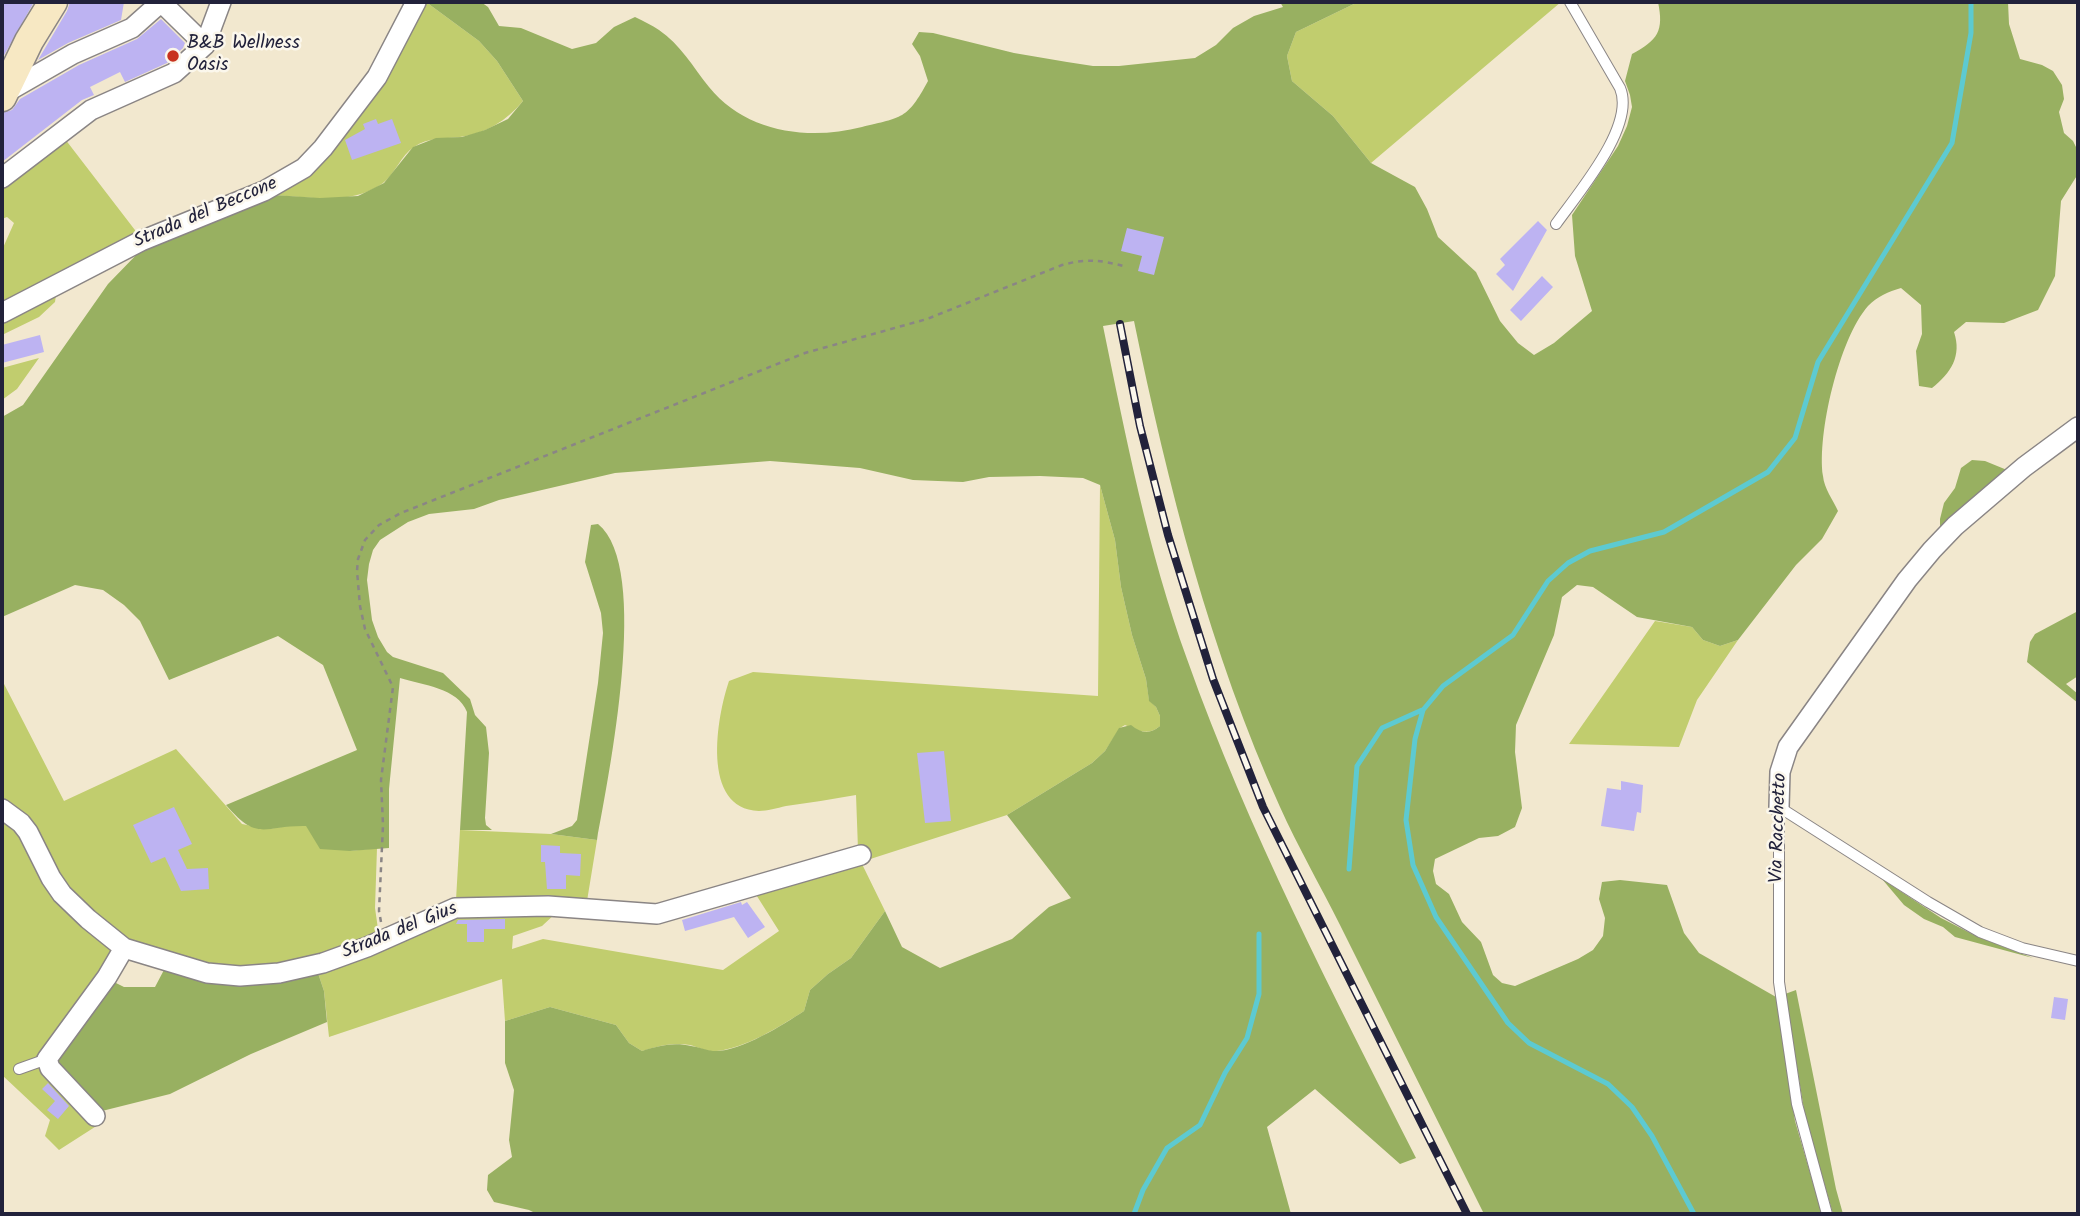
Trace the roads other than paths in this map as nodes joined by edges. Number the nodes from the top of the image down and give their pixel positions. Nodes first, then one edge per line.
1 (53, 2) edge
2 (221, 2) edge
3 (416, 2) edge
4 (1570, 2) edge
5 (163, 3) edge
6 (125, 18) dead end
7 (205, 45) junction
8 (77, 52) junction
9 (3, 95) edge
10 (2, 177) edge
11 (1556, 224) dead end
12 (2, 313) edge
13 (2078, 427) edge
14 (1779, 807) junction
15 (2, 809) edge
16 (861, 855) dead end
17 (124, 948) junction
18 (2078, 961) edge
19 (47, 1059) junction
20 (19, 1069) dead end
21 (95, 1116) dead end
22 (1826, 1214) edge

1 - 9 street
2 - 7 street
3 - 12 street, Strada del Beccone
4 - 11 lane
5 - 7 street
5 - 8 street
6 - 8 street
7 - 10 street
8 - 9 street
13 - 14 street, Via Racchetto
14 - 18 lane
14 - 22 lane, Via Racchetto
15 - 17 street, Strada del Gius
16 - 17 street, Strada del Gius
17 - 19 street
19 - 20 lane
19 - 21 street

